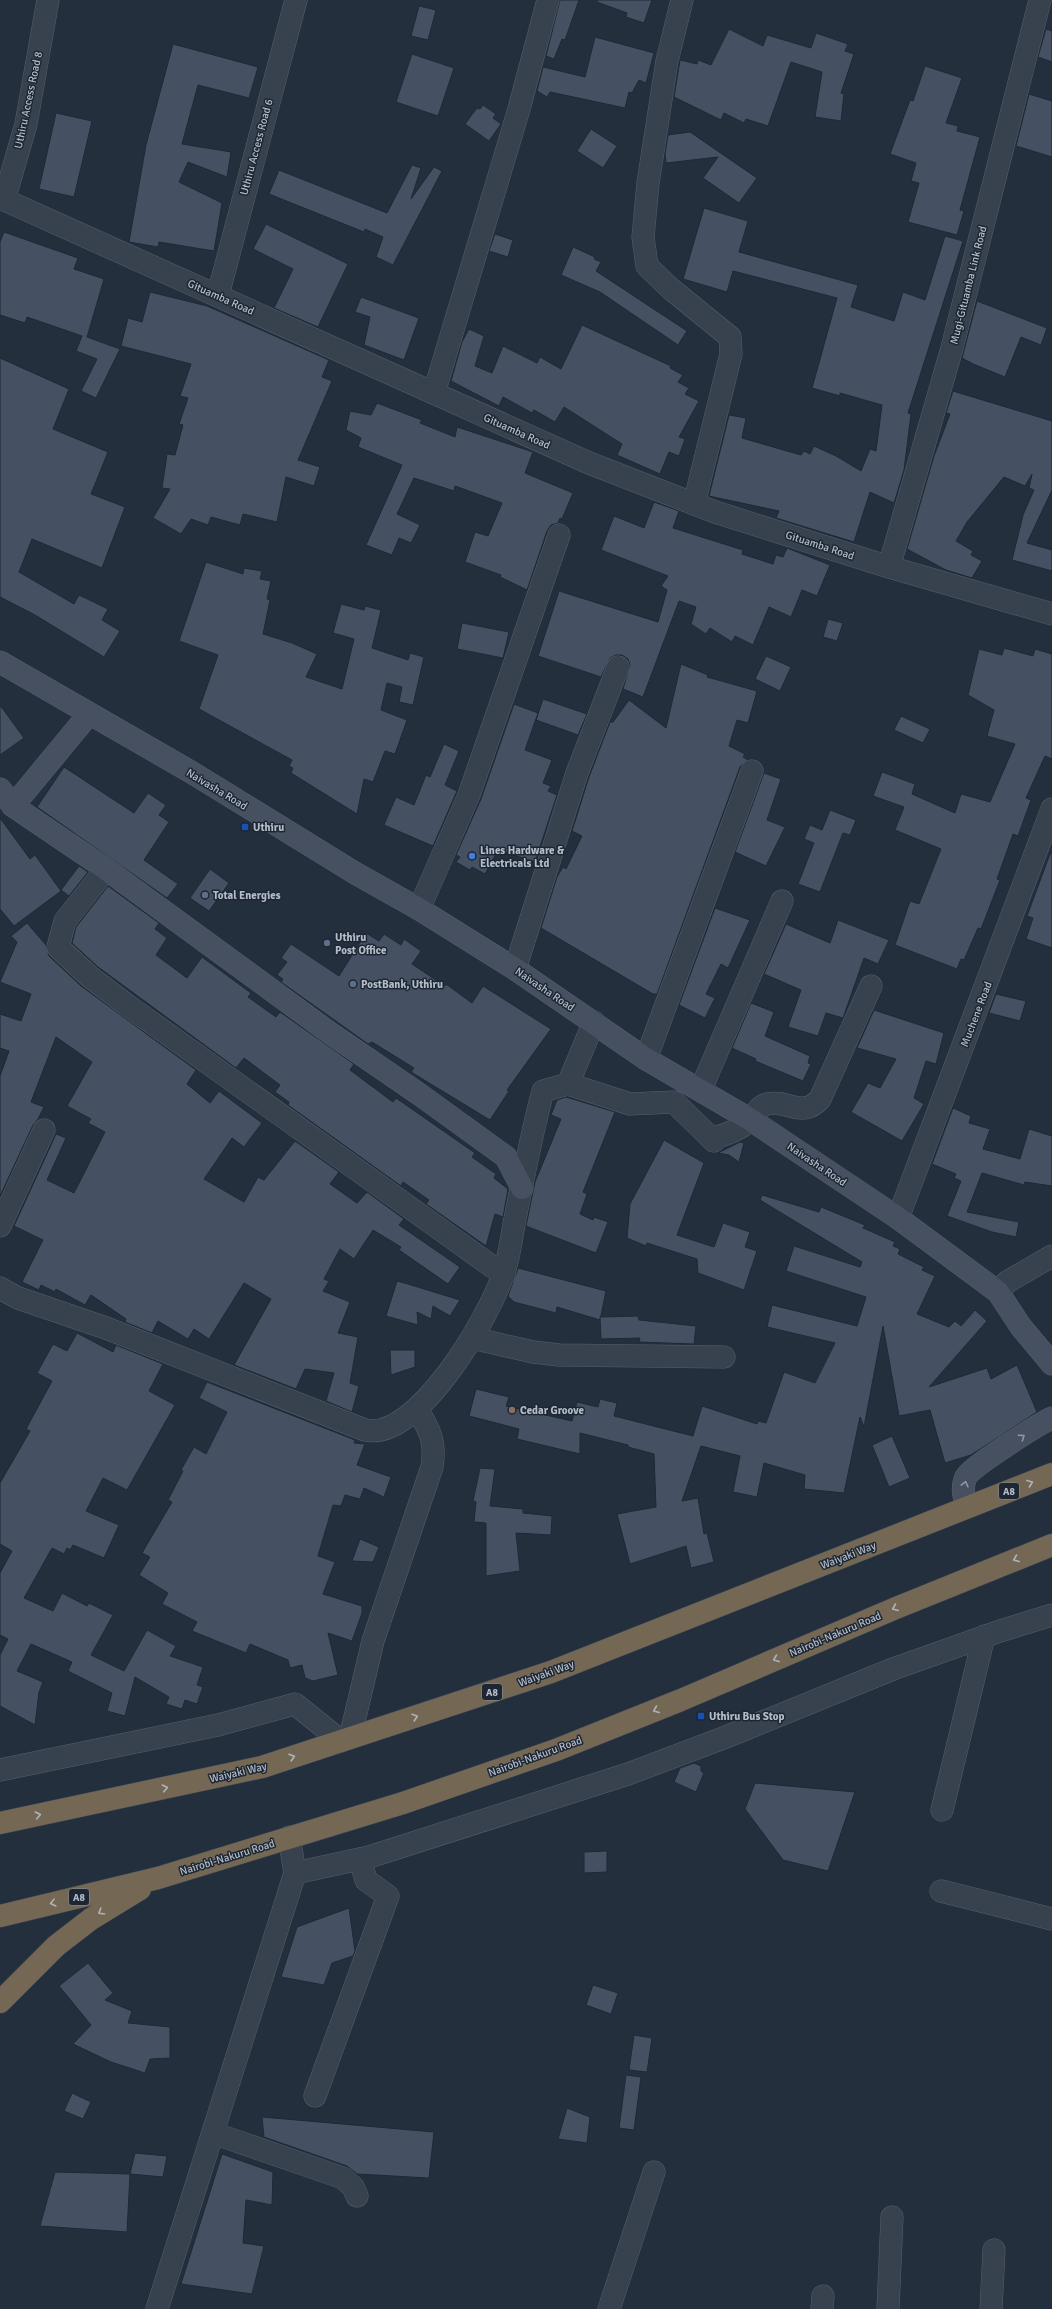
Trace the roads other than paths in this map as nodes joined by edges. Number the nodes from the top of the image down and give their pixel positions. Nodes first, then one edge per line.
1 (48, 0) edge
2 (296, 0) edge
3 (548, 0) edge
4 (682, 0) edge
5 (1040, 0) edge
6 (2, 199) edge
7 (218, 295) junction
8 (434, 393) junction
9 (694, 504) junction
10 (559, 535) dead end
11 (889, 567) junction
12 (1052, 614) edge
13 (0, 662) edge
14 (618, 667) dead end
15 (89, 714) junction
16 (752, 771) dead end
17 (6, 798) edge
18 (1052, 810) edge
19 (106, 869) junction
20 (782, 901) dead end
21 (419, 909) junction
22 (515, 969) junction
23 (872, 986) dead end
24 (594, 1022) junction
25 (646, 1059) junction
26 (568, 1084) junction
27 (701, 1090) junction
28 (751, 1120) junction
29 (44, 1130) dead end
30 (522, 1188) junction
31 (898, 1218) junction
32 (0, 1226) edge
33 (1052, 1256) edge
34 (504, 1275) junction
35 (0, 1288) edge
36 (998, 1292) junction
37 (472, 1338) junction
38 (724, 1357) dead end
39 (1052, 1364) edge
40 (417, 1409) junction
41 (1052, 1418) edge
42 (1052, 1474) edge
43 (967, 1507) junction
44 (1052, 1545) edge
45 (1052, 1615) edge
46 (984, 1636) junction
47 (346, 1740) junction
48 (0, 1770) edge
49 (942, 1810) dead end
50 (0, 1823) edge
51 (289, 1837) junction
52 (360, 1859) junction
53 (295, 1873) junction
54 (158, 1878) junction
55 (941, 1891) dead end
56 (0, 1916) edge
57 (1052, 1919) edge
58 (0, 2002) edge
59 (315, 2096) dead end
60 (213, 2134) junction
61 (654, 2172) dead end
62 (357, 2196) dead end
63 (892, 2217) dead end
64 (994, 2250) dead end
65 (157, 2309) edge
66 (609, 2309) edge
67 (888, 2309) edge
68 (991, 2309) edge

1 - 6 street, Uthiru Access Road 8
2 - 7 street, Uthiru Access Road 6
3 - 8 street
4 - 9 street
5 - 11 street, Mugi-Gituamba Link Road
6 - 7 street, Gituamba Road
7 - 8 street, Gituamba Road
8 - 9 street, Gituamba Road
9 - 11 street, Gituamba Road
10 - 21 street
11 - 12 street, Gituamba Road
13 - 15 main road, Naivasha Road
14 - 22 street
15 - 17 main road
15 - 21 main road, Naivasha Road
16 - 25 street
17 - 19 main road
18 - 31 street, Muchene Road
19 - 30 main road
19 - 34 street
20 - 27 street
21 - 22 main road, Naivasha Road
22 - 24 main road, Naivasha Road
23 - 28 street
24 - 25 main road, Naivasha Road
24 - 26 street
25 - 27 main road, Naivasha Road
26 - 28 street
26 - 30 street
27 - 28 main road, Naivasha Road
28 - 31 main road, Naivasha Road
29 - 32 street
30 - 34 street
31 - 36 main road, Naivasha Road
33 - 36 street
34 - 37 street
35 - 40 street
36 - 39 main road, Naivasha Road
37 - 38 street
37 - 40 street
40 - 47 street
43 -> 41 main road
43 -> 42 highway, Waiyaki Way / A8
47 -> 43 highway, Waiyaki Way / A8
44 -> 51 highway, Nairobi-Nakuru Road / A8
45 - 46 street
46 - 49 street
46 - 52 street
47 - 48 street
50 -> 47 highway, Waiyaki Way / A8
51 - 53 street
51 - 54 highway, Nairobi-Nakuru Road / A8
52 - 53 street
52 - 59 street
53 - 60 street
54 -> 56 highway, Nairobi-Nakuru Road / A8
54 -> 58 highway
55 - 57 street
60 - 62 street
60 - 65 street
61 - 66 street
63 - 67 street
64 - 68 street

